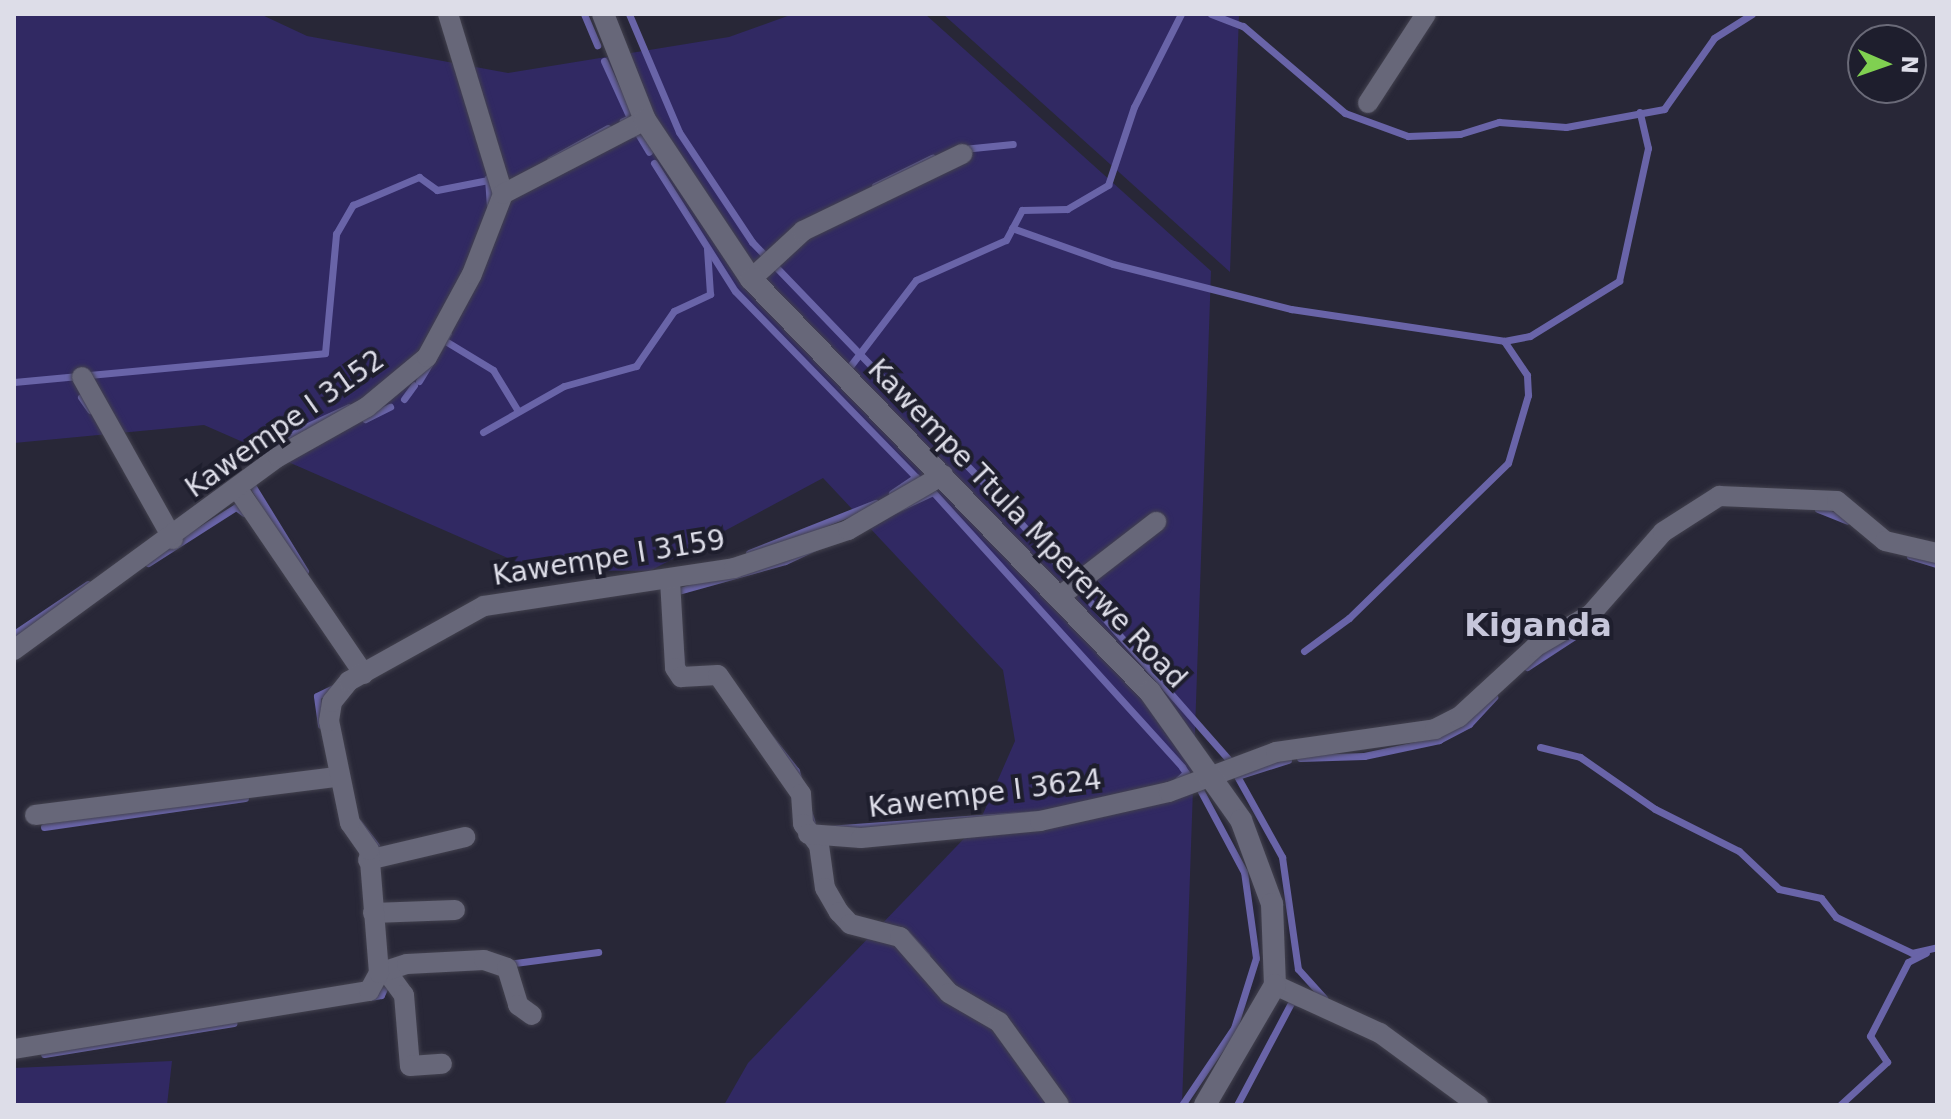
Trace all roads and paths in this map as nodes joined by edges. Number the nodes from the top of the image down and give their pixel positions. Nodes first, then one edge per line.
1 (448, 14) edge
2 (603, 14) edge
3 (1426, 14) edge
4 (1368, 103) dead end
5 (645, 120) junction
6 (962, 154) dead end
7 (503, 194) junction
8 (751, 279) junction
9 (82, 377) dead end
10 (943, 475) junction
11 (237, 488) junction
12 (1156, 522) dead end
13 (173, 539) junction
14 (1937, 553) edge
15 (670, 580) junction
16 (1059, 597) junction
17 (14, 650) edge
18 (364, 674) junction
19 (1211, 772) junction
20 (337, 777) junction
21 (35, 815) dead end
22 (808, 834) junction
23 (465, 837) dead end
24 (368, 860) junction
25 (455, 910) dead end
26 (373, 913) junction
27 (383, 973) junction
28 (1275, 985) junction
29 (532, 1015) dead end
30 (14, 1049) edge
31 (442, 1064) dead end
32 (1059, 1105) edge
33 (1205, 1105) edge
34 (1478, 1105) edge

1 - 7 street
2 - 5 street, Kawempe Ttula Mpererwe Road
3 - 4 street
5 - 7 street
5 - 8 street, Kawempe Ttula Mpererwe Road
6 - 8 street
7 - 11 street, Kawempe I 3152
8 - 10 street, Kawempe Ttula Mpererwe Road
9 - 13 street
10 - 15 street, Kawempe I 3159
10 - 16 street, Kawempe Ttula Mpererwe Road
11 - 13 street, Kawempe I 3152
11 - 18 street
12 - 16 street
13 - 17 street, Kawempe I 3152
14 - 19 street, Kawempe I 3624
15 - 18 street, Kawempe I 3159
15 - 22 street
16 - 19 street, Kawempe Ttula Mpererwe Road
18 - 20 street, Kawempe I 3159
19 - 22 street, Kawempe I 3624
19 - 28 street, Kawempe Ttula Mpererwe Road
20 - 21 street
20 - 24 street, Kawempe I 3159
22 - 32 street
23 - 24 street
24 - 26 street, Kawempe I 3159
25 - 26 street
26 - 27 street, Kawempe I 3159
27 - 29 street
27 - 30 street
27 - 31 street
28 - 33 street
28 - 34 street

